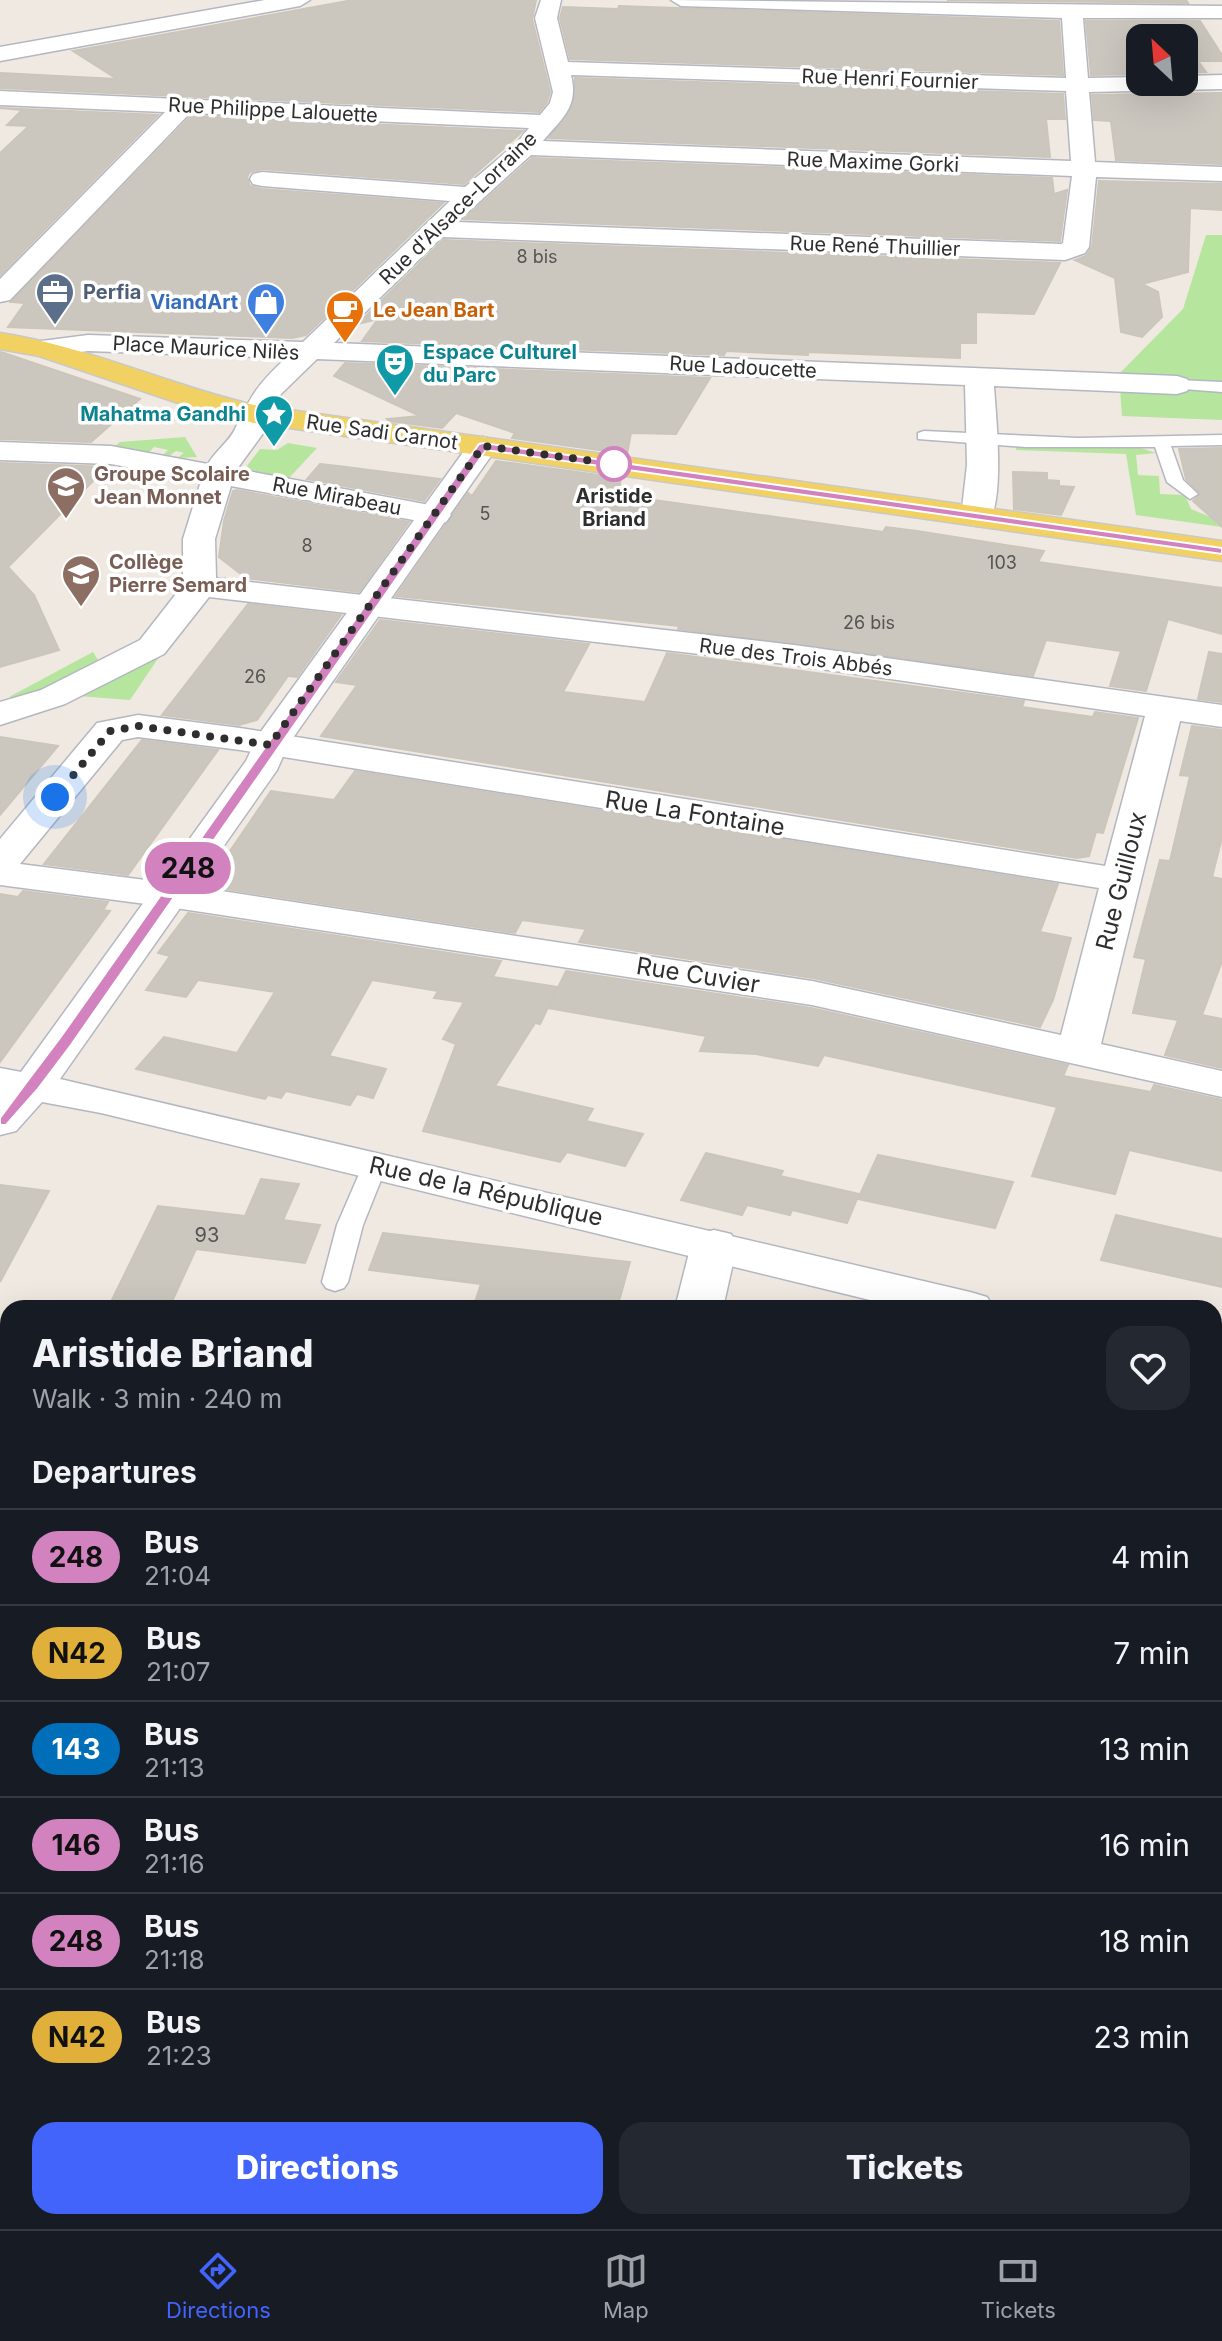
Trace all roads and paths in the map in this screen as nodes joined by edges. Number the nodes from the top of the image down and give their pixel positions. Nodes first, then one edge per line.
1 (300, 0) edge
2 (551, 0) edge
3 (681, 0) edge
4 (1072, 12) junction
5 (1222, 12) edge
6 (0, 54) edge
7 (559, 68) junction
8 (1222, 82) edge
9 (1076, 85) junction
10 (0, 98) edge
11 (184, 106) junction
12 (545, 122) junction
13 (525, 148) junction
14 (1081, 169) junction
15 (1222, 174) edge
16 (262, 179) dead end
17 (471, 195) junction
18 (437, 229) junction
19 (0, 294) edge
20 (0, 341) edge
21 (44, 348) junction
22 (309, 351) junction
23 (979, 378) junction
24 (1177, 385) joint
25 (1222, 387) edge
26 (254, 414) junction
27 (924, 436) dead end
28 (1222, 440) edge
29 (983, 441) junction
30 (1161, 441) junction
31 (483, 446) junction
32 (0, 451) edge
33 (219, 474) junction
34 (1190, 494) dead end
35 (435, 515) junction
36 (977, 517) junction
37 (1222, 551) edge
38 (195, 594) junction
39 (368, 607) junction
40 (1165, 708) junction
41 (0, 714) edge
42 (1222, 716) edge
43 (270, 745) junction
44 (0, 863) edge
45 (0, 873) edge
46 (1121, 880) junction
47 (169, 895) junction
48 (1077, 1054) junction
49 (16, 1084) edge
50 (1222, 1084) edge
51 (0, 1121) edge
52 (375, 1165) junction
53 (714, 1245) junction
54 (335, 1282) dead end
55 (701, 1300) edge
56 (937, 1300) edge

1 - 6 street
2 - 7 street, Rue d'Alsace-Lorraine
3 - 4 street
4 - 5 street
4 - 9 street, Rue René Thuillier
7 - 9 street, Rue Henri Fournier
7 - 12 street, Rue d'Alsace-Lorraine
8 - 9 street, Rue Henri Fournier
9 - 14 street, Rue René Thuillier
10 - 11 street, Rue Philippe Lalouette
11 - 12 street, Rue Philippe Lalouette
11 - 19 street
12 - 13 street, Rue d'Alsace-Lorraine
13 - 14 street, Rue Maxime Gorki
13 - 17 street, Rue d'Alsace-Lorraine
14 - 15 street, Rue Maxime Gorki
14 - 18 street, Rue René Thuillier
16 - 17 street
17 - 18 street, Rue d'Alsace-Lorraine
18 - 22 street, Rue d'Alsace-Lorraine
20 - 21 main road
21 - 22 street, Place Maurice Nilès
21 - 26 main road, Place Maurice Nilès
22 - 23 street, Rue Ladoucette
22 - 26 street, Place Maurice Nilès
23 - 24 street, Rue Ladoucette
23 - 29 street
24 - 25 lane
26 - 31 main road, Rue Sadi Carnot
26 - 33 street
27 - 29 lane
28 - 30 lane
29 - 30 lane
29 - 36 street
30 - 34 lane
31 - 35 street
31 - 36 main road, Rue Sadi Carnot
32 - 33 street, Rue Mirabeau
33 - 35 street, Rue Mirabeau
33 - 38 street
35 - 39 street
36 - 37 main road, Rue Sadi Carnot
38 - 39 street, Rue des Trois Abbés
38 - 41 street
39 - 40 street, Rue des Trois Abbés
39 - 43 street
40 - 42 street, Rue des Trois Abbés
40 - 46 street, Rue Guilloux
43 - 44 street, Rue La Fontaine
43 - 46 street, Rue La Fontaine
43 - 47 street
45 - 47 street, Rue Cuvier
46 - 48 street, Rue Guilloux
47 - 48 street, Rue Cuvier
47 - 49 street
48 - 50 street, Rue Cuvier
49 - 51 street
49 - 52 street, Rue de la République
52 - 53 street, Rue de la République
52 - 54 lane
53 - 55 street
53 - 56 street, Rue de la République

